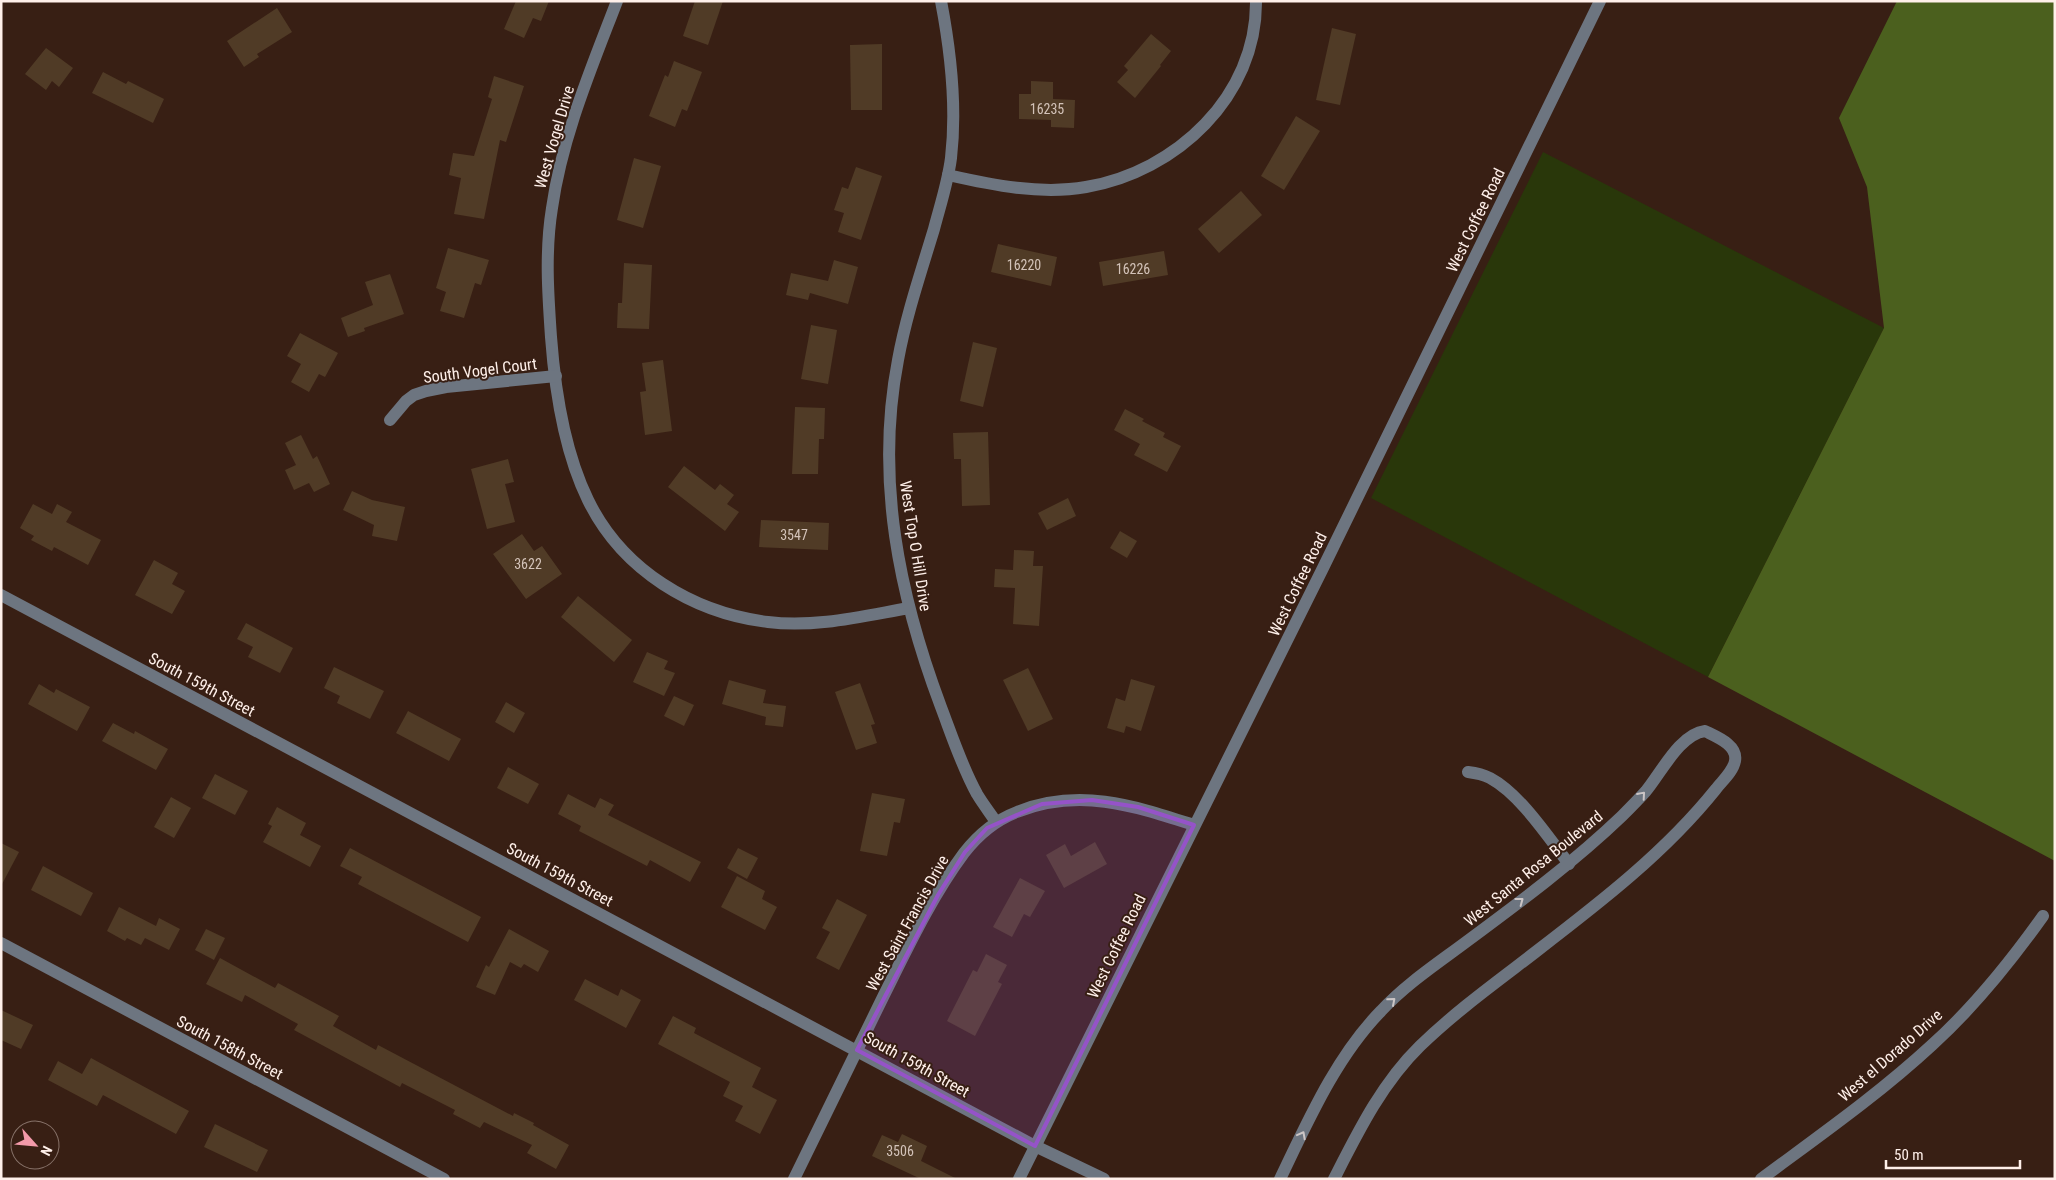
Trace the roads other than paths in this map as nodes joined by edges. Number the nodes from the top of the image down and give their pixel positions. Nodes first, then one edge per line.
1 (617, 1) edge
2 (941, 1) edge
3 (1256, 1) edge
4 (1600, 1) edge
5 (948, 175) junction
6 (556, 376) junction
7 (390, 420) dead end
8 (1, 595) edge
9 (909, 608) junction
10 (1468, 772) dead end
11 (996, 822) junction
12 (1194, 825) junction
13 (1569, 864) junction
14 (2043, 916) dead end
15 (1, 943) edge
16 (857, 1050) junction
17 (1036, 1146) junction
18 (444, 1179) edge
19 (794, 1179) edge
20 (1020, 1179) edge
21 (1104, 1179) edge
22 (1280, 1179) edge
23 (1334, 1179) edge
24 (1761, 1179) edge

1 - 6 street, West Vogel Drive
2 - 5 street, West Top O Hill Drive
3 - 5 street
4 - 12 street, West Coffee Road
5 - 9 street, West Top O Hill Drive
6 - 7 street, South Vogel Court
6 - 9 street, West Vogel Drive
8 - 16 street, South 159th Street
9 - 11 street, West Top O Hill Drive
10 - 13 street
11 - 12 street, West Saint Francis Drive
11 - 16 street, West Saint Francis Drive
12 - 17 street, West Coffee Road
22 -> 13 street, West Santa Rosa Boulevard
13 -> 23 street, West Santa Rosa Boulevard
14 - 24 street, West el Dorado Drive
15 - 18 street, South 158th Street
16 - 17 street, South 159th Street
16 - 19 street, West Saint Francis Drive
17 - 20 street, West Coffee Road
17 - 21 street, South 159th Street

